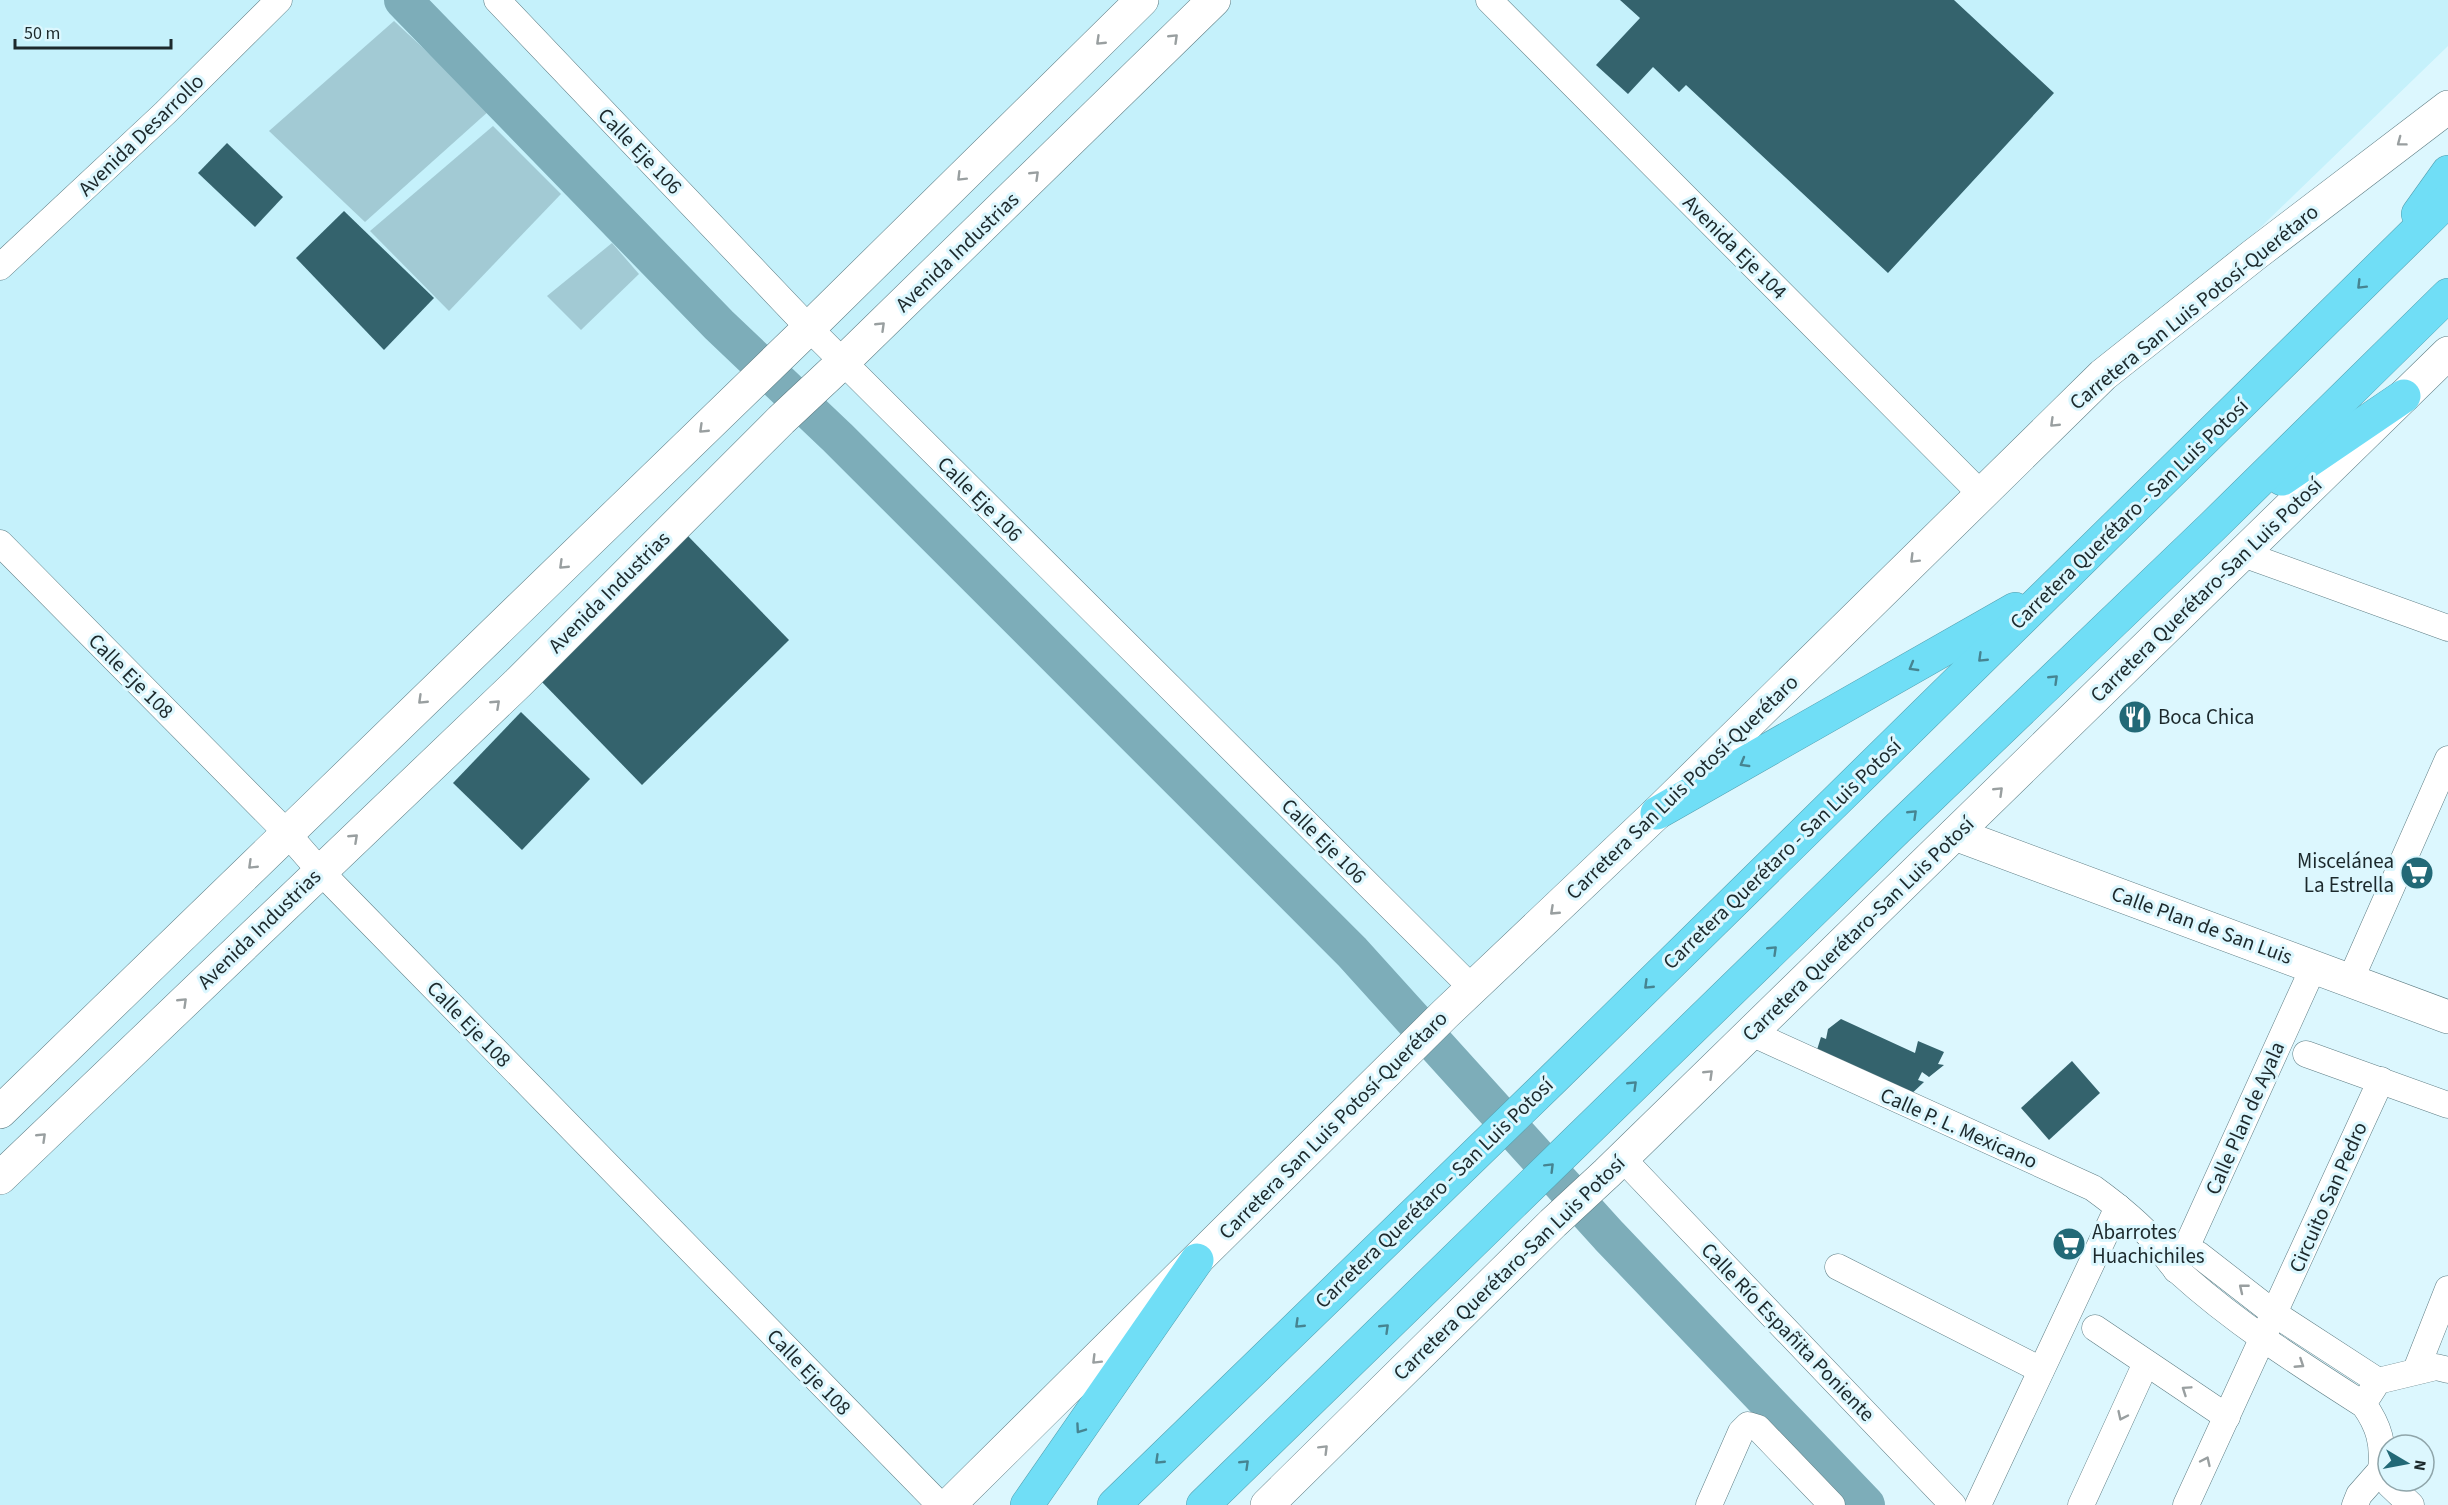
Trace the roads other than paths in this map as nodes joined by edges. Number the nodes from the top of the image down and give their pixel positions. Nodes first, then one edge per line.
1 (279, 0) edge
2 (497, 0) edge
3 (1142, 0) edge
4 (1214, 0) edge
5 (1489, 0) edge
6 (2448, 107) edge
7 (2448, 172) edge
8 (2448, 200) edge
9 (2383, 263) junction
10 (0, 267) edge
11 (2448, 295) edge
12 (799, 337) junction
13 (2448, 353) edge
14 (833, 371) junction
15 (2404, 396) junction
16 (1980, 494) junction
17 (2211, 528) junction
18 (0, 543) edge
19 (2243, 554) junction
20 (2055, 586) junction
21 (2448, 628) edge
22 (2448, 759) edge
23 (1657, 813) junction
24 (286, 832) junction
25 (1956, 834) junction
26 (320, 871) junction
27 (2314, 966) junction
28 (2349, 981) junction
29 (1472, 988) junction
30 (2448, 1017) edge
31 (1751, 1034) junction
32 (2306, 1054) dead end
33 (2381, 1080) junction
34 (2448, 1105) edge
35 (0, 1112) edge
36 (1615, 1166) junction
37 (0, 1178) edge
38 (2118, 1207) junction
39 (2181, 1259) junction
40 (1197, 1260) junction
41 (1838, 1267) dead end
42 (2448, 1289) edge
43 (2275, 1314) junction
44 (2095, 1328) dead end
45 (2263, 1340) junction
46 (2146, 1363) junction
47 (2041, 1370) junction
48 (2416, 1370) junction
49 (2448, 1370) edge
50 (2378, 1381) junction
51 (2364, 1405) junction
52 (2227, 1418) junction
53 (2379, 1433) edge
54 (2376, 1476) edge
55 (2399, 1493) edge
56 (940, 1505) edge
57 (950, 1505) edge
58 (1027, 1505) edge
59 (1114, 1505) edge
60 (1203, 1505) edge
61 (1267, 1505) edge
62 (1709, 1505) edge
63 (1832, 1505) edge
64 (1953, 1505) edge
65 (1978, 1505) edge
66 (2081, 1505) edge
67 (2186, 1505) edge
68 (2355, 1505) edge
69 (2412, 1505) edge

1 - 10 street, Avenida Desarrollo
2 - 12 street, Calle Eje 106
3 -> 12 main road
14 -> 4 main road, Avenida Industrias
5 - 16 street, Avenida Eje 104
6 -> 16 main road, Carretera San Luis Potosí-Querétaro
7 - 9 highway
8 - 9 highway, Carretera Querétaro - San Luis Potosí
9 -> 20 highway, Carretera Querétaro - San Luis Potosí
11 - 17 highway
12 - 14 street, Calle Eje 106
12 -> 24 main road
13 - 15 main road, Carretera Querétaro-San Luis Potosí
26 -> 14 main road, Avenida Industrias
14 - 29 street, Calle Eje 106
15 - 17 highway
15 - 19 main road, Carretera Querétaro-San Luis Potosí
16 -> 23 main road, Carretera San Luis Potosí-Querétaro
60 -> 17 highway
18 - 24 street, Calle Eje 108
19 - 21 street
25 -> 19 main road, Carretera Querétaro-San Luis Potosí
20 -> 23 highway
20 -> 59 highway, Carretera Querétaro - San Luis Potosí
22 - 28 street
23 -> 29 main road, Carretera San Luis Potosí-Querétaro
24 - 26 street, Calle Eje 108
24 -> 35 main road
25 - 27 main road, Calle Plan de San Luis
25 - 31 main road, Carretera Querétaro-San Luis Potosí
37 -> 26 main road, Avenida Industrias
26 - 56 street, Calle Eje 108
27 - 28 main road, Calle Plan de San Luis
27 - 39 street, Calle Plan de Ayala
28 - 30 main road, Calle Plan de San Luis
29 - 40 main road, Carretera San Luis Potosí-Querétaro
36 -> 31 main road, Carretera Querétaro-San Luis Potosí
31 - 38 street, Calle P. L. Mexicano
32 - 33 street
33 - 34 street
33 - 43 street, Circuito San Pedro
61 -> 36 main road, Carretera Querétaro-San Luis Potosí
36 - 64 street, Calle Río Españita Poniente
38 - 39 street, Calle P. L. Mexicano
38 - 47 street
43 -> 39 street
39 - 45 street
40 -> 57 main road, Carretera San Luis Potosí-Querétaro
40 -> 58 highway
41 - 47 street
42 - 48 street
43 - 45 street, Circuito San Pedro
43 - 50 street
44 - 46 street
45 -> 51 street
45 - 52 street, Circuito San Pedro
52 -> 46 street
46 -> 66 street
47 - 65 street
48 - 49 street
48 - 50 street
50 - 51 street
51 - 53 street
67 -> 52 street, Circuito San Pedro
54 - 68 street
55 - 69 street
62 - 63 street

